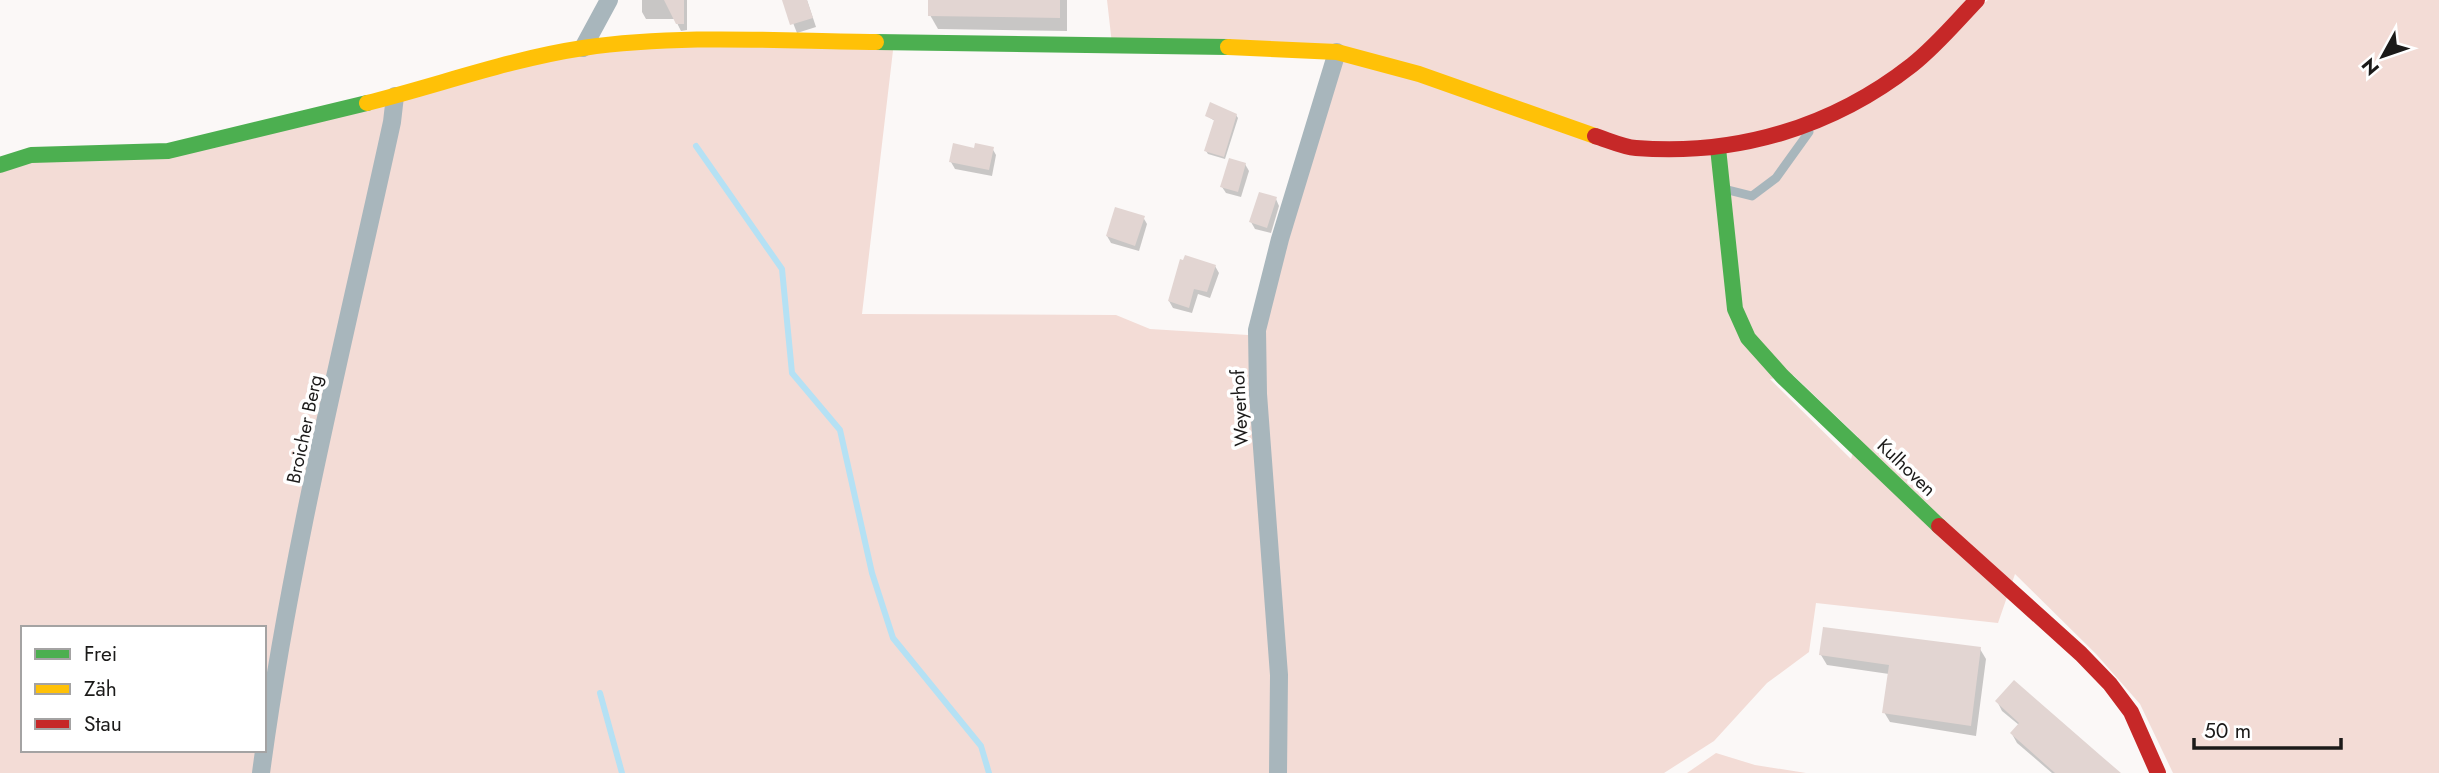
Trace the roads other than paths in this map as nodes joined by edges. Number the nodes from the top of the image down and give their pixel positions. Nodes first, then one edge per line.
1 (609, 0) edge
2 (1977, 0) edge
3 (583, 48) junction
4 (1337, 52) junction
5 (395, 96) junction
6 (1815, 122) junction
7 (1718, 148) junction
8 (0, 165) edge
9 (1723, 189) junction
10 (266, 737) edge
11 (264, 752) edge
12 (261, 773) edge
13 (1278, 773) edge
14 (2158, 773) edge

1 - 3 street
2 - 6 street
3 - 4 street
3 - 5 street
4 - 7 street
4 - 13 street, Weyerhof
5 - 8 street
5 - 10 street, Broicher Berg
6 - 7 street
6 - 9 lane
7 - 9 street, Kulhoven
9 - 14 street, Kulhoven
11 - 12 street, Broicher Berg

